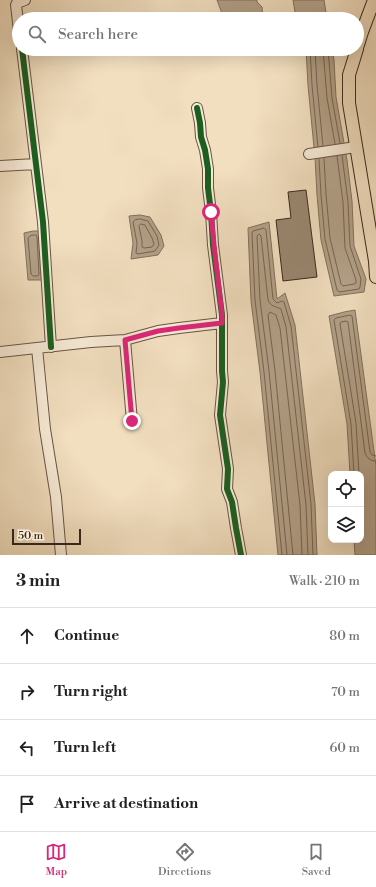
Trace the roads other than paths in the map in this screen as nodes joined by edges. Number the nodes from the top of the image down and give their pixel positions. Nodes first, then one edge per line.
1 (25, 0) edge
2 (374, 0) edge
3 (17, 12) edge
4 (373, 13) edge
5 (364, 33) edge
6 (23, 56) edge
7 (355, 56) edge
8 (197, 108) dead end
9 (356, 147) junction
10 (309, 154) dead end
11 (36, 164) junction
12 (0, 166) edge
13 (376, 277) edge
14 (222, 323) junction
15 (125, 340) junction
16 (51, 347) junction
17 (38, 348) junction
18 (0, 352) edge
19 (132, 421) dead end
20 (61, 555) edge
21 (241, 555) edge

1 - 3 street
2 - 4 main road
4 - 5 main road
6 - 11 street
7 - 9 main road
8 - 14 street
9 - 10 street
9 - 13 main road
11 - 12 street
11 - 16 street
14 - 15 street
14 - 21 street
15 - 16 street
15 - 19 street
16 - 17 street
17 - 18 street
17 - 20 street

